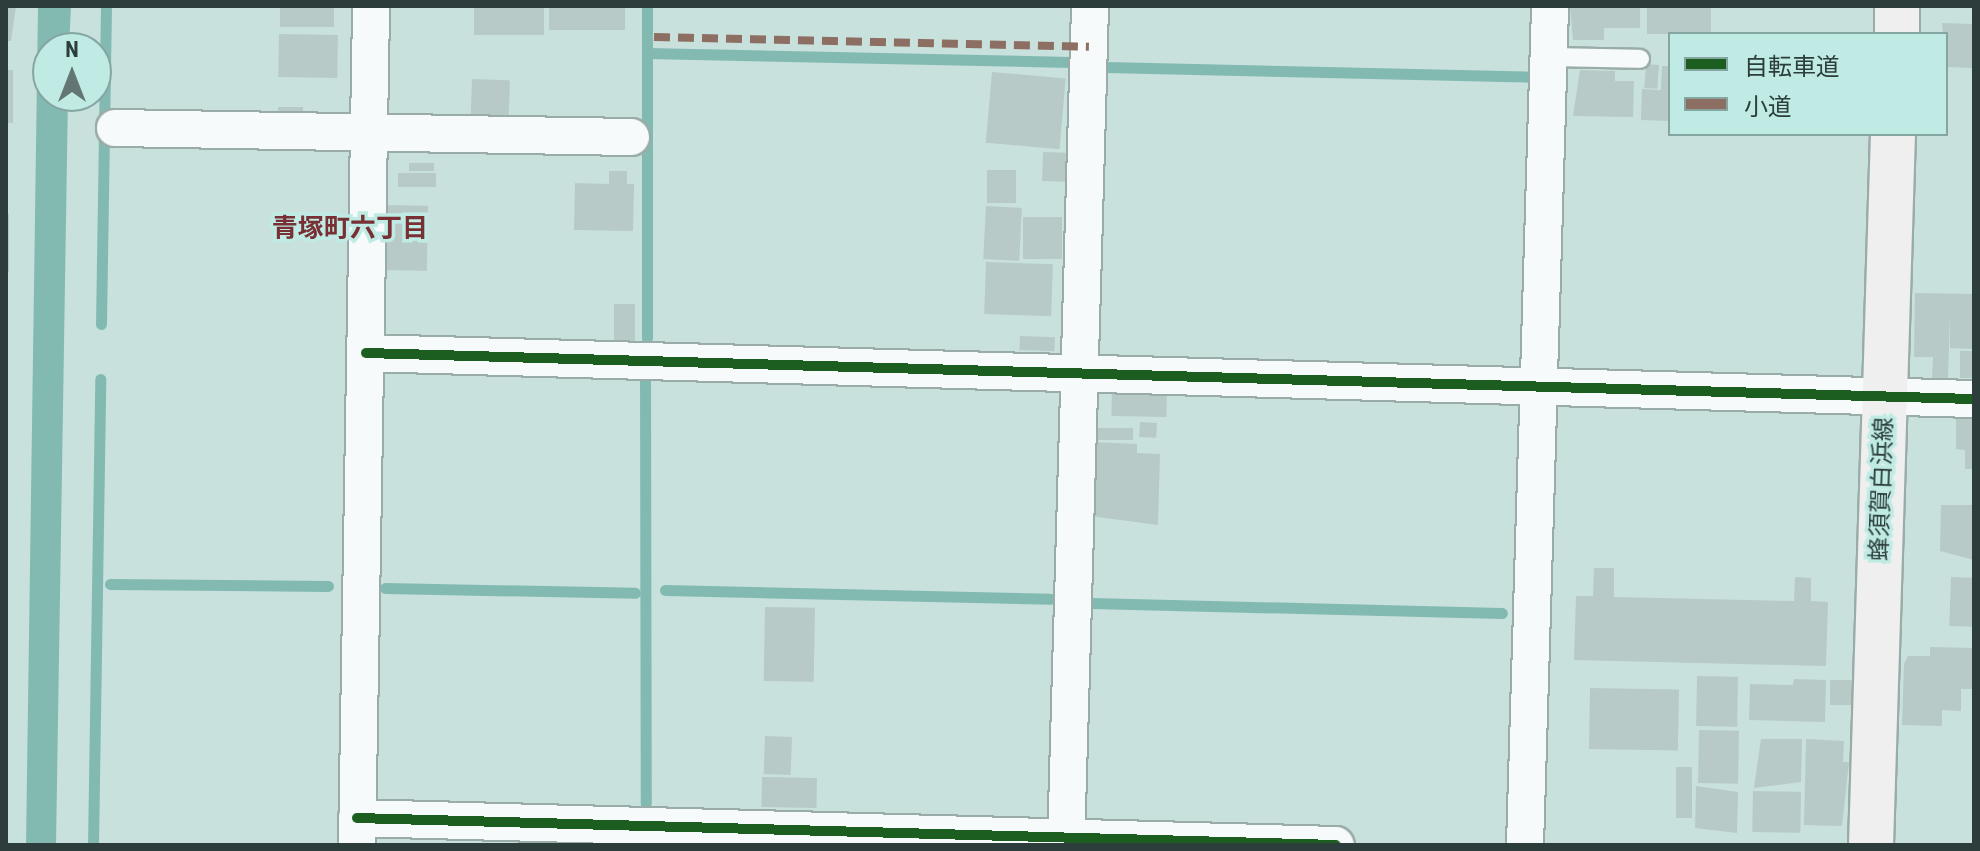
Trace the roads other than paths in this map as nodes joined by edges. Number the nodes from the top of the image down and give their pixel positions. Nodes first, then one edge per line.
1 (371, 6) edge
2 (1090, 6) edge
3 (1550, 6) edge
4 (1897, 6) edge
5 (1897, 32) edge
6 (1548, 57) junction
7 (1640, 59) dead end
8 (115, 128) dead end
9 (370, 133) junction
10 (1893, 136) edge
11 (631, 137) dead end
12 (366, 353) junction
13 (1077, 369) junction
14 (1539, 385) junction
15 (1885, 397) junction
16 (1974, 399) edge
17 (357, 831) edge
18 (1066, 840) edge
19 (1336, 845) edge
20 (1525, 845) edge
21 (1871, 845) edge

1 - 9 street
2 - 13 street
3 - 6 street
4 - 5 main road
6 - 7 lane
6 - 14 street
8 - 9 street
9 - 11 street
9 - 12 street
10 - 15 main road, 蜂須賀白浜線
12 - 13 street
12 - 17 street
13 - 14 street
13 - 18 street
14 - 15 street
14 - 20 street
15 - 16 street
15 - 21 main road, 蜂須賀白浜線
17 - 18 street
18 - 19 street

